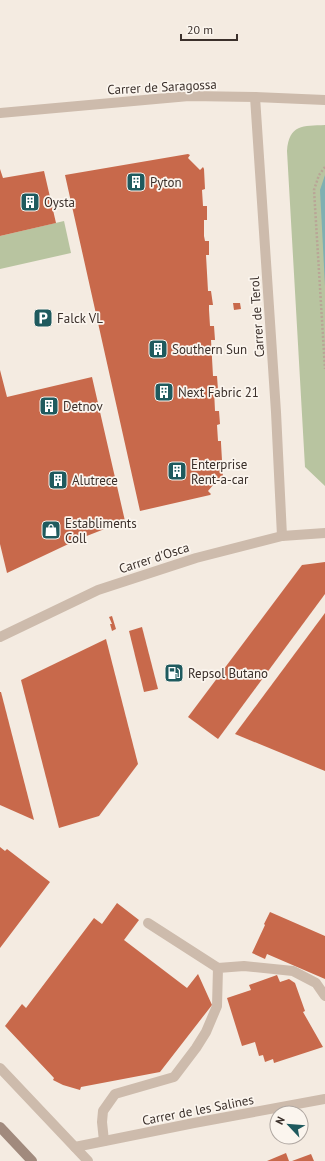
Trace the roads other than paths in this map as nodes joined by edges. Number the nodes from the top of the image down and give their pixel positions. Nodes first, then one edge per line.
1 (255, 97) junction
2 (325, 100) edge
3 (0, 114) edge
4 (325, 533) edge
5 (282, 536) junction
6 (0, 637) edge
7 (148, 923) dead end
8 (218, 968) junction
9 (325, 996) edge
10 (0, 1068) edge
11 (325, 1099) edge
12 (0, 1127) edge
13 (104, 1141) junction
14 (75, 1147) junction
15 (32, 1161) edge
16 (88, 1161) edge

1 - 2 street, Carrer de Saragossa
1 - 3 street, Carrer de Saragossa
1 - 5 street, Carrer de Terol
4 - 5 street, Carrer d'Osca
5 - 6 street, Carrer d'Osca
7 - 8 street
8 - 9 street
8 - 13 street
10 - 14 street
11 - 13 street, Carrer de les Salines
12 - 15 street
13 - 14 street, Carrer de les Salines
14 - 16 street

